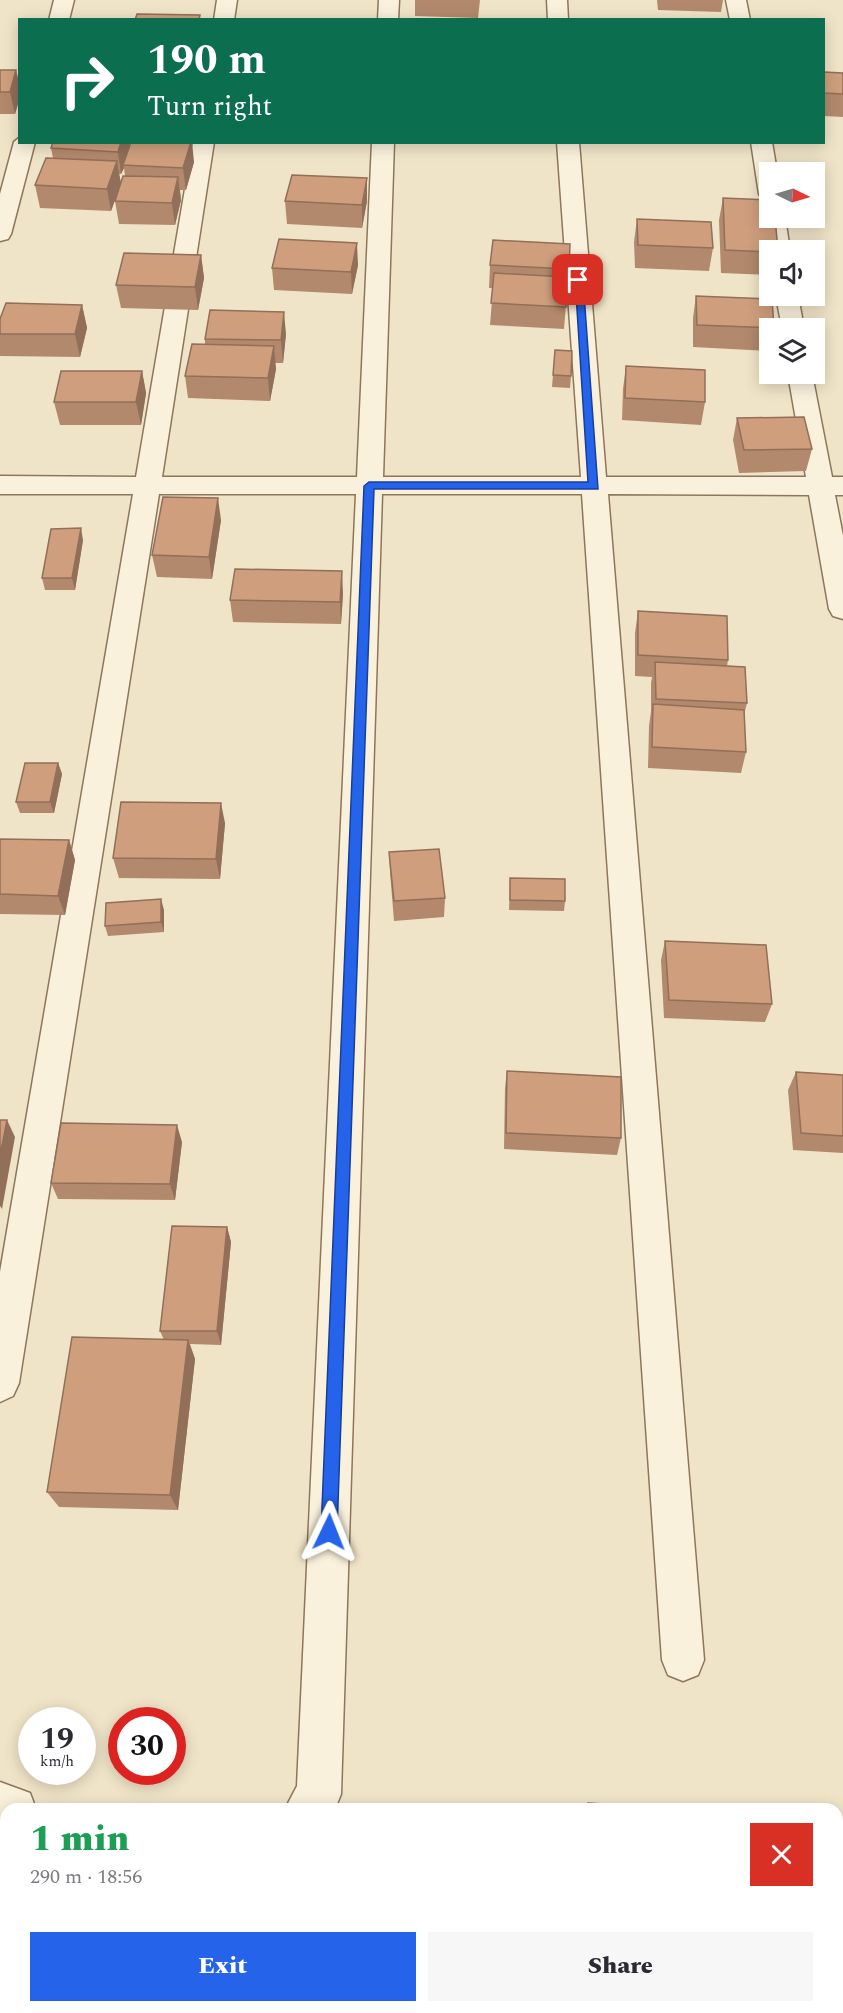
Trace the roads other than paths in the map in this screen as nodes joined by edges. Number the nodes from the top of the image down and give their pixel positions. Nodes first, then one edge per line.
1 (64, 0) edge
2 (227, 0) edge
3 (389, 0) edge
4 (557, 0) edge
5 (736, 0) edge
6 (60, 18) edge
7 (224, 18) edge
8 (388, 18) edge
9 (558, 18) edge
10 (740, 18) edge
11 (24, 144) edge
12 (204, 144) edge
13 (383, 144) edge
14 (568, 144) edge
15 (761, 144) edge
16 (764, 162) edge
17 (0, 234) edge
18 (803, 384) edge
19 (0, 485) edge
20 (148, 485) junction
21 (369, 486) junction
22 (594, 486) junction
23 (831, 486) edge
24 (843, 609) edge
25 (0, 1383) edge
26 (683, 1660) dead end
27 (312, 1803) edge

1 - 6 street
2 - 7 street
3 - 8 street
4 - 9 street
5 - 10 street
11 - 17 street
12 - 20 street
13 - 21 street
14 - 22 street
15 - 16 street
18 - 23 street
19 - 20 street
20 - 21 street
20 - 25 street
21 - 22 street
21 - 27 street
22 - 23 street
22 - 26 street
23 - 24 street

